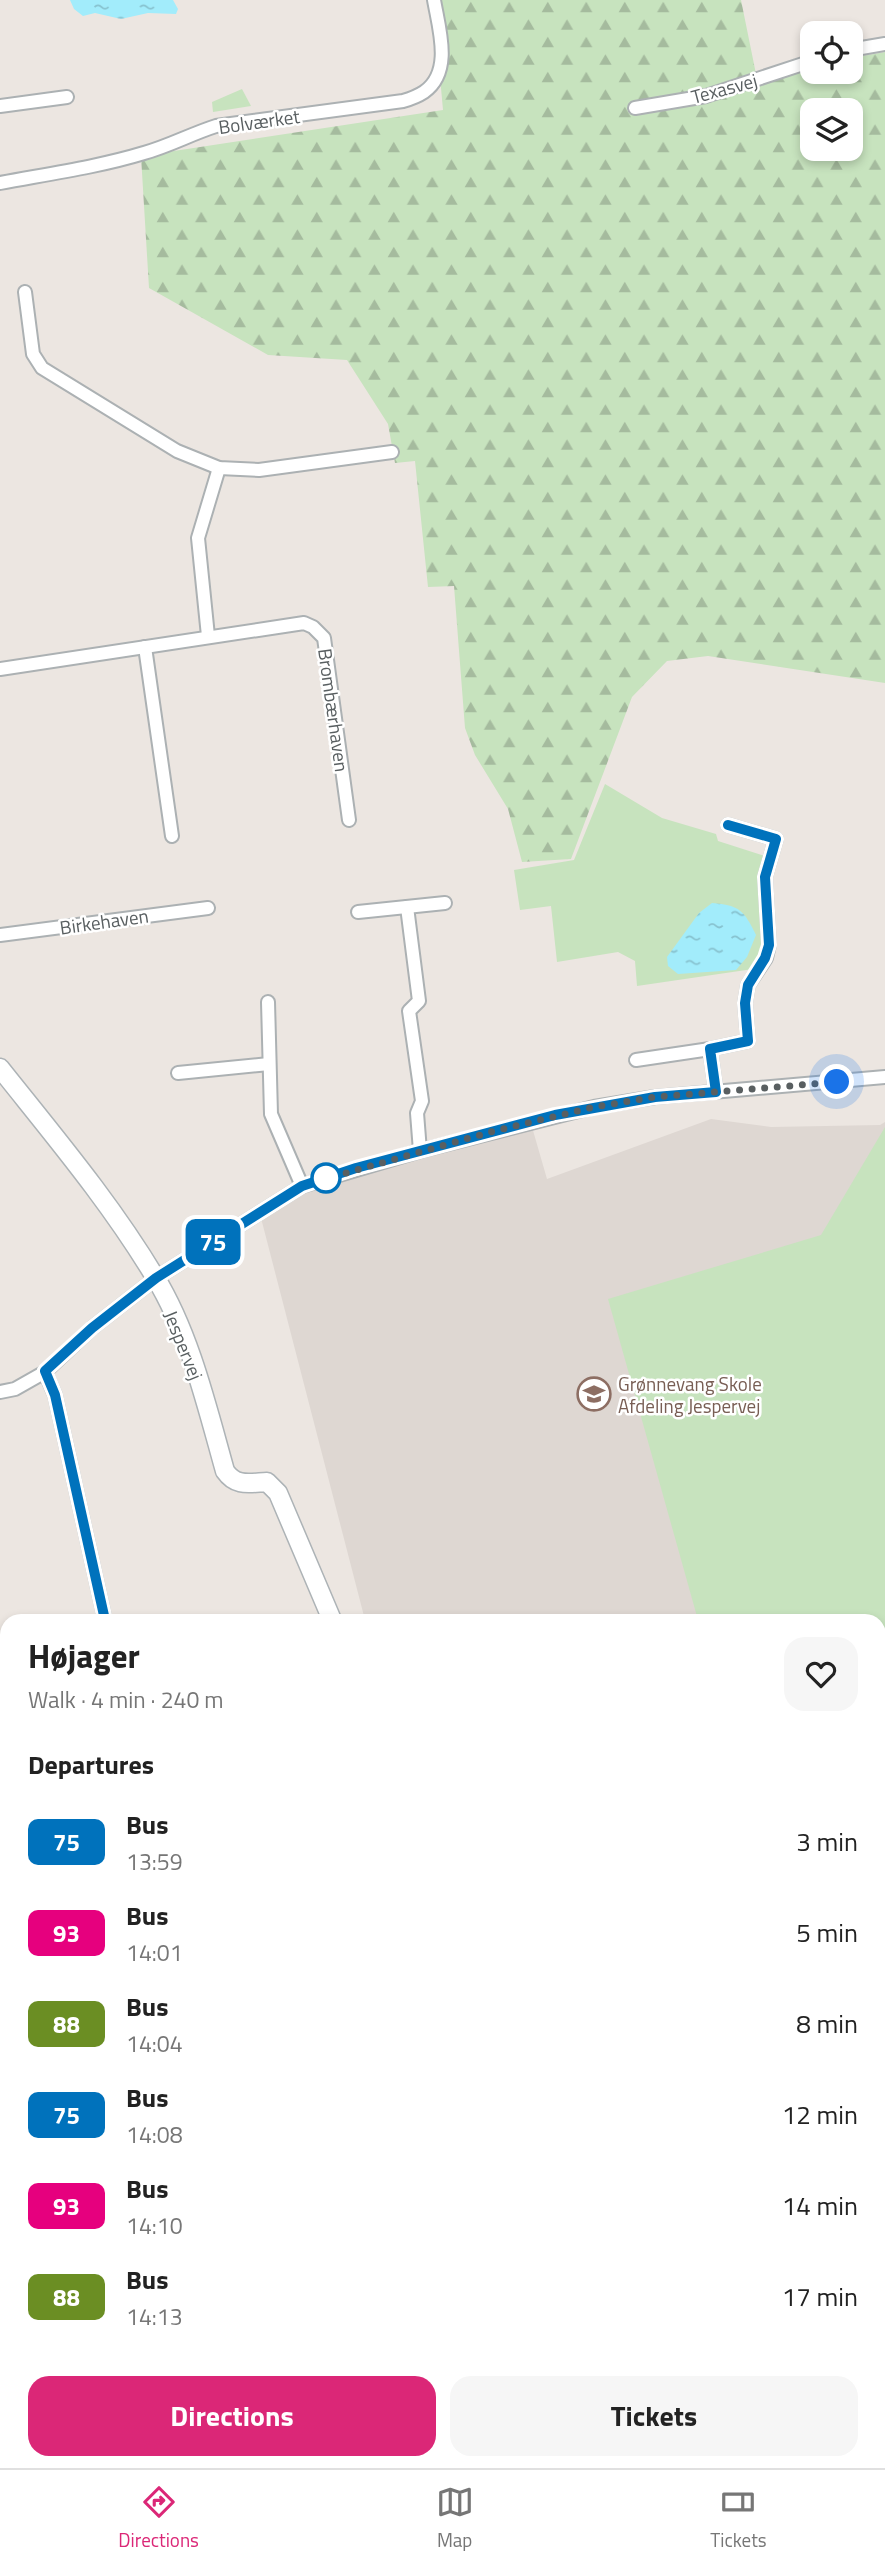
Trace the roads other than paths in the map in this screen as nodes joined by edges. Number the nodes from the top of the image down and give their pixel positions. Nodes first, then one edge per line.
1 (434, 0) edge
2 (885, 44) edge
3 (863, 48) edge
4 (800, 65) edge
5 (67, 97) dead end
6 (0, 106) edge
7 (635, 108) dead end
8 (0, 183) edge
9 (25, 292) dead end
10 (392, 452) dead end
11 (219, 468) junction
12 (208, 636) junction
13 (145, 647) junction
14 (0, 668) edge
15 (349, 820) dead end
16 (728, 825) dead end
17 (172, 836) dead end
18 (445, 903) dead end
19 (407, 907) junction
20 (208, 908) dead end
21 (358, 912) dead end
22 (0, 935) edge
23 (268, 1002) dead end
24 (710, 1049) junction
25 (636, 1060) dead end
26 (269, 1064) junction
27 (0, 1068) edge
28 (178, 1073) dead end
29 (885, 1077) edge
30 (716, 1092) junction
31 (420, 1151) junction
32 (302, 1186) junction
33 (156, 1278) junction
34 (45, 1371) junction
35 (0, 1392) edge
36 (104, 1614) edge
37 (329, 1614) edge

1 - 8 street, Bolværket
2 - 3 street
4 - 7 street, Texasvej
5 - 6 street
9 - 11 street
10 - 11 street
11 - 12 street
12 - 13 street, Brombærhaven
12 - 15 street, Brombærhaven
13 - 14 street, Brombærhaven
13 - 17 street
16 - 24 street
18 - 19 street
19 - 21 street
19 - 31 street
20 - 22 street, Birkehaven
23 - 26 street
24 - 25 street
24 - 30 street
26 - 28 street
26 - 32 street
27 - 33 street, Jespervej
29 - 30 street
30 - 31 street
31 - 32 street
32 - 33 street
33 - 34 street
33 - 37 street, Jespervej
34 - 35 street
34 - 36 street

